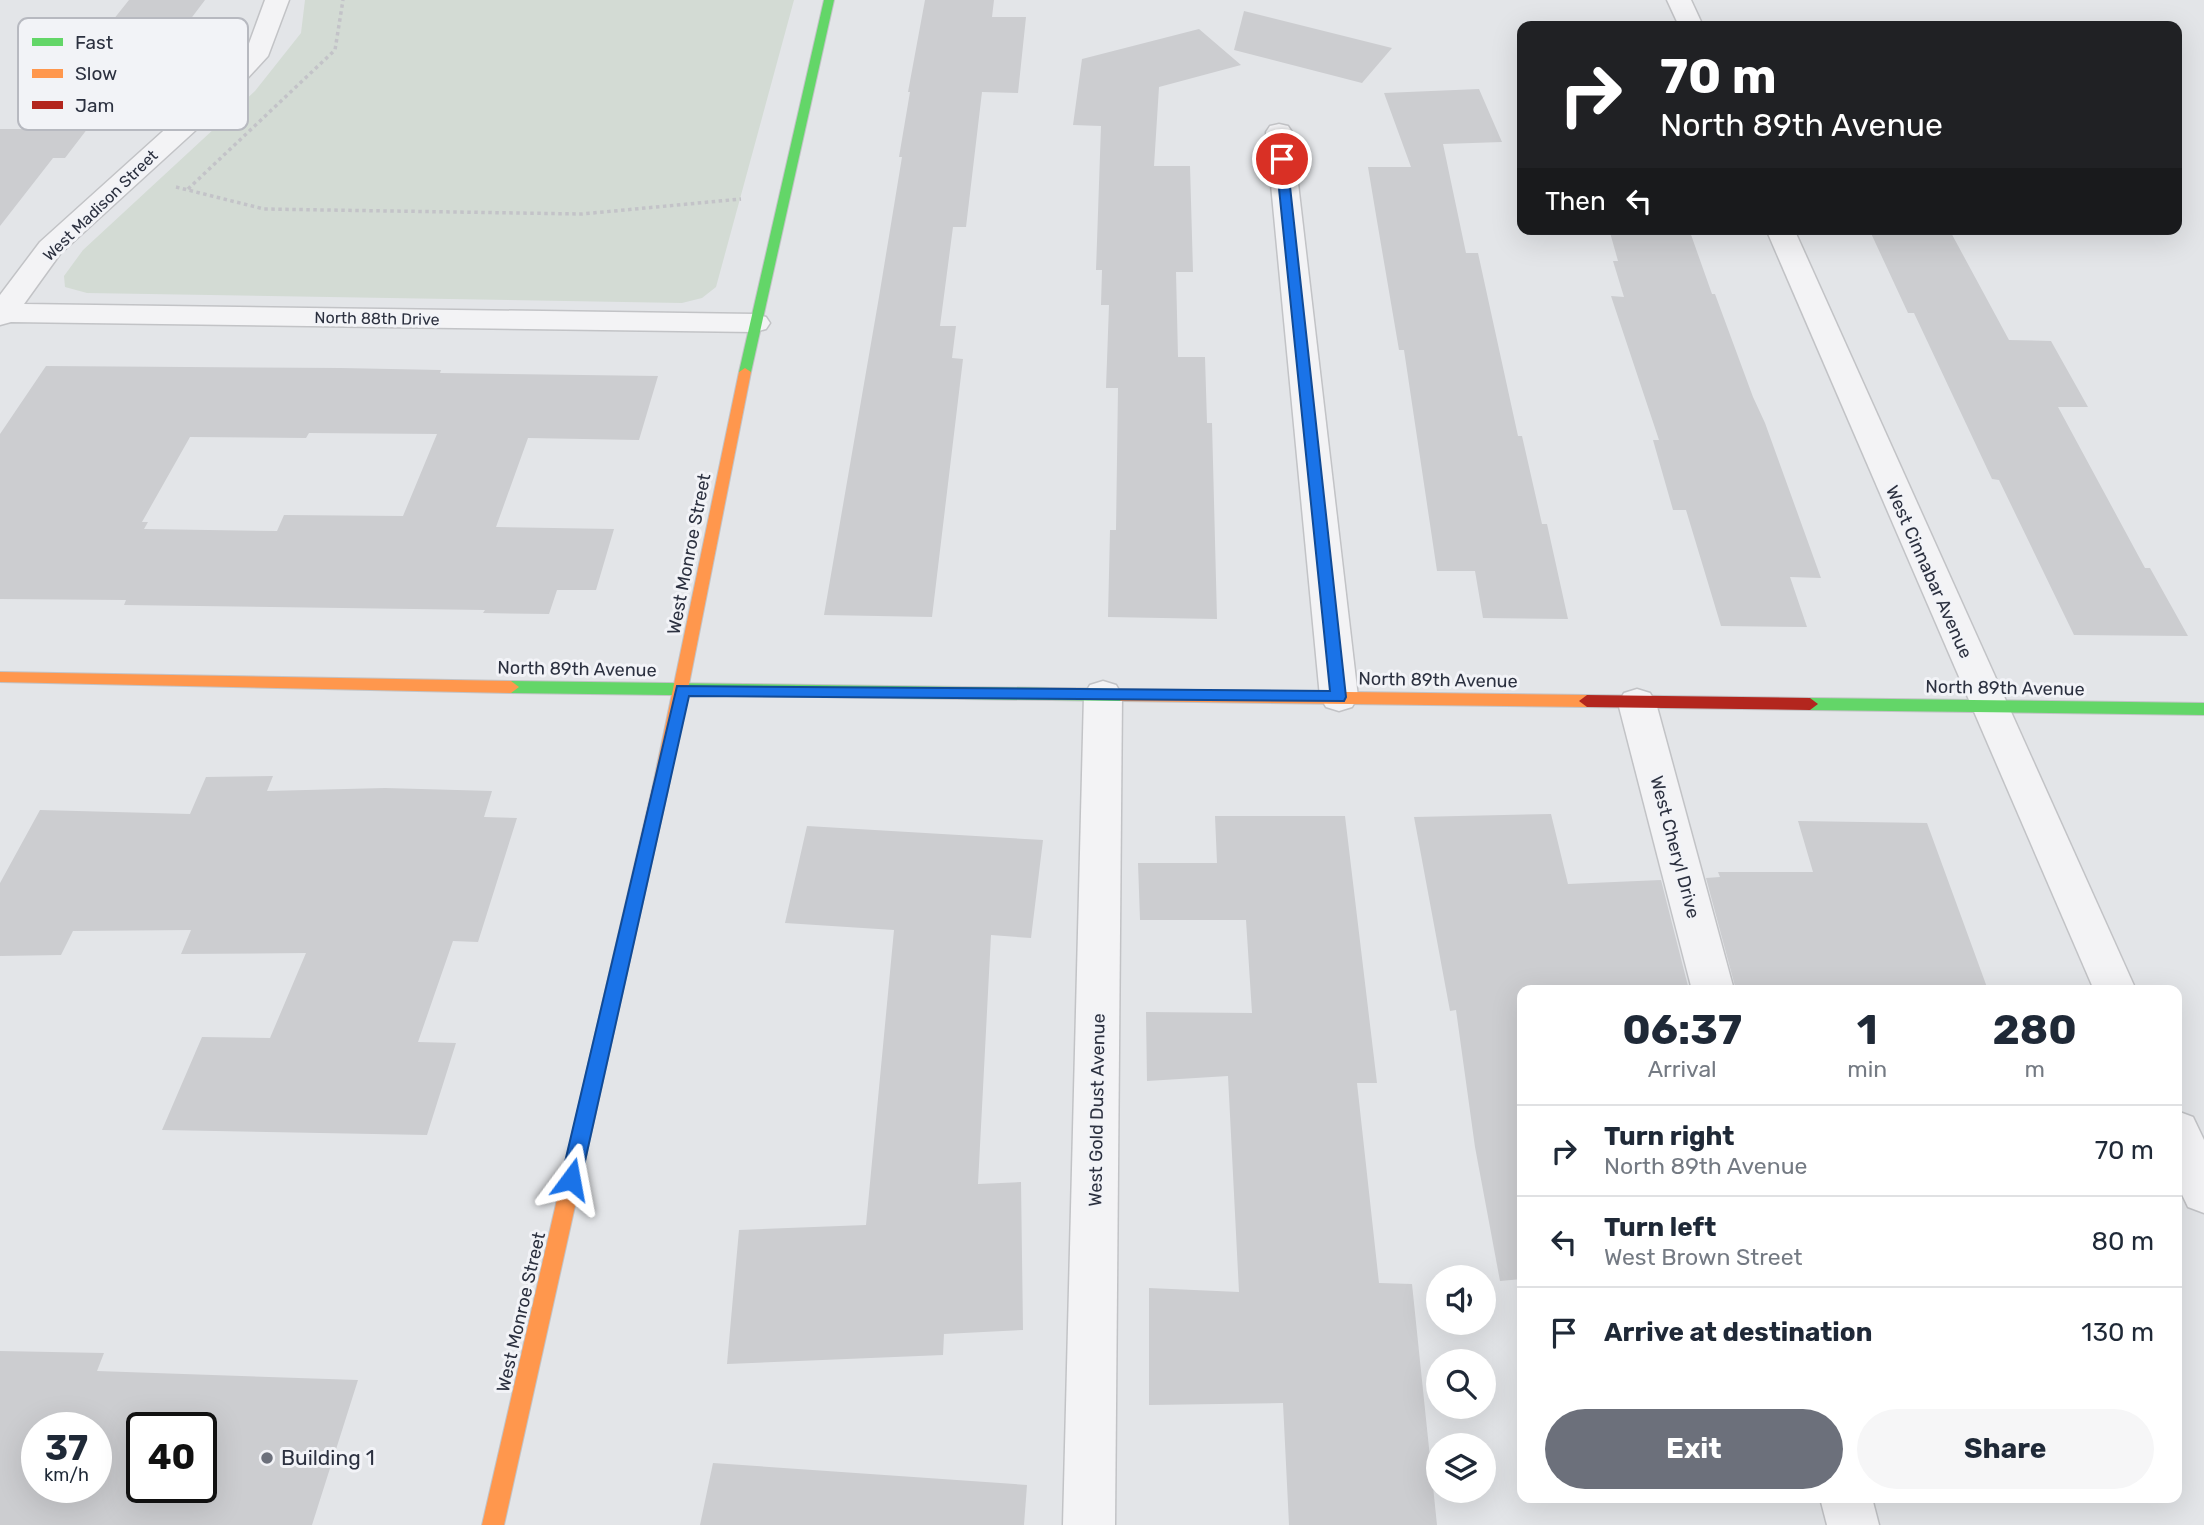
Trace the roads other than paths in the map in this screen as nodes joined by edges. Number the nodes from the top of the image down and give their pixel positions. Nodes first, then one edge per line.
1 (278, 0) edge
2 (829, 0) edge
3 (1679, 0) edge
4 (1689, 21) edge
5 (248, 63) edge
6 (180, 130) edge
7 (1279, 132) dead end
8 (1783, 235) edge
9 (1, 314) edge
10 (754, 323) junction
11 (0, 677) edge
12 (682, 690) junction
13 (1103, 695) junction
14 (1339, 697) junction
15 (1637, 703) junction
16 (1989, 707) junction
17 (2204, 709) edge
18 (1712, 985) edge
19 (2113, 985) edge
20 (2182, 1142) edge
21 (2204, 1192) edge
22 (1847, 1503) edge
23 (493, 1525) edge
24 (1089, 1525) edge
25 (1853, 1525) edge

1 - 5 street, West Madison Street
2 - 10 street, West Monroe Street
3 - 4 street
6 - 9 street, West Madison Street
7 - 14 street
8 - 16 street, West Cinnabar Avenue
9 - 10 street, North 88th Drive
10 - 12 street, West Monroe Street
11 - 12 street, North 89th Avenue
12 - 13 street, North 89th Avenue
12 - 23 street, West Monroe Street
13 - 14 street, North 89th Avenue
13 - 24 street, West Gold Dust Avenue
14 - 15 street, North 89th Avenue
15 - 16 street, North 89th Avenue
15 - 18 street, West Cheryl Drive
16 - 17 street, North 89th Avenue
16 - 19 street, West Cinnabar Avenue
20 - 21 street
22 - 25 street

